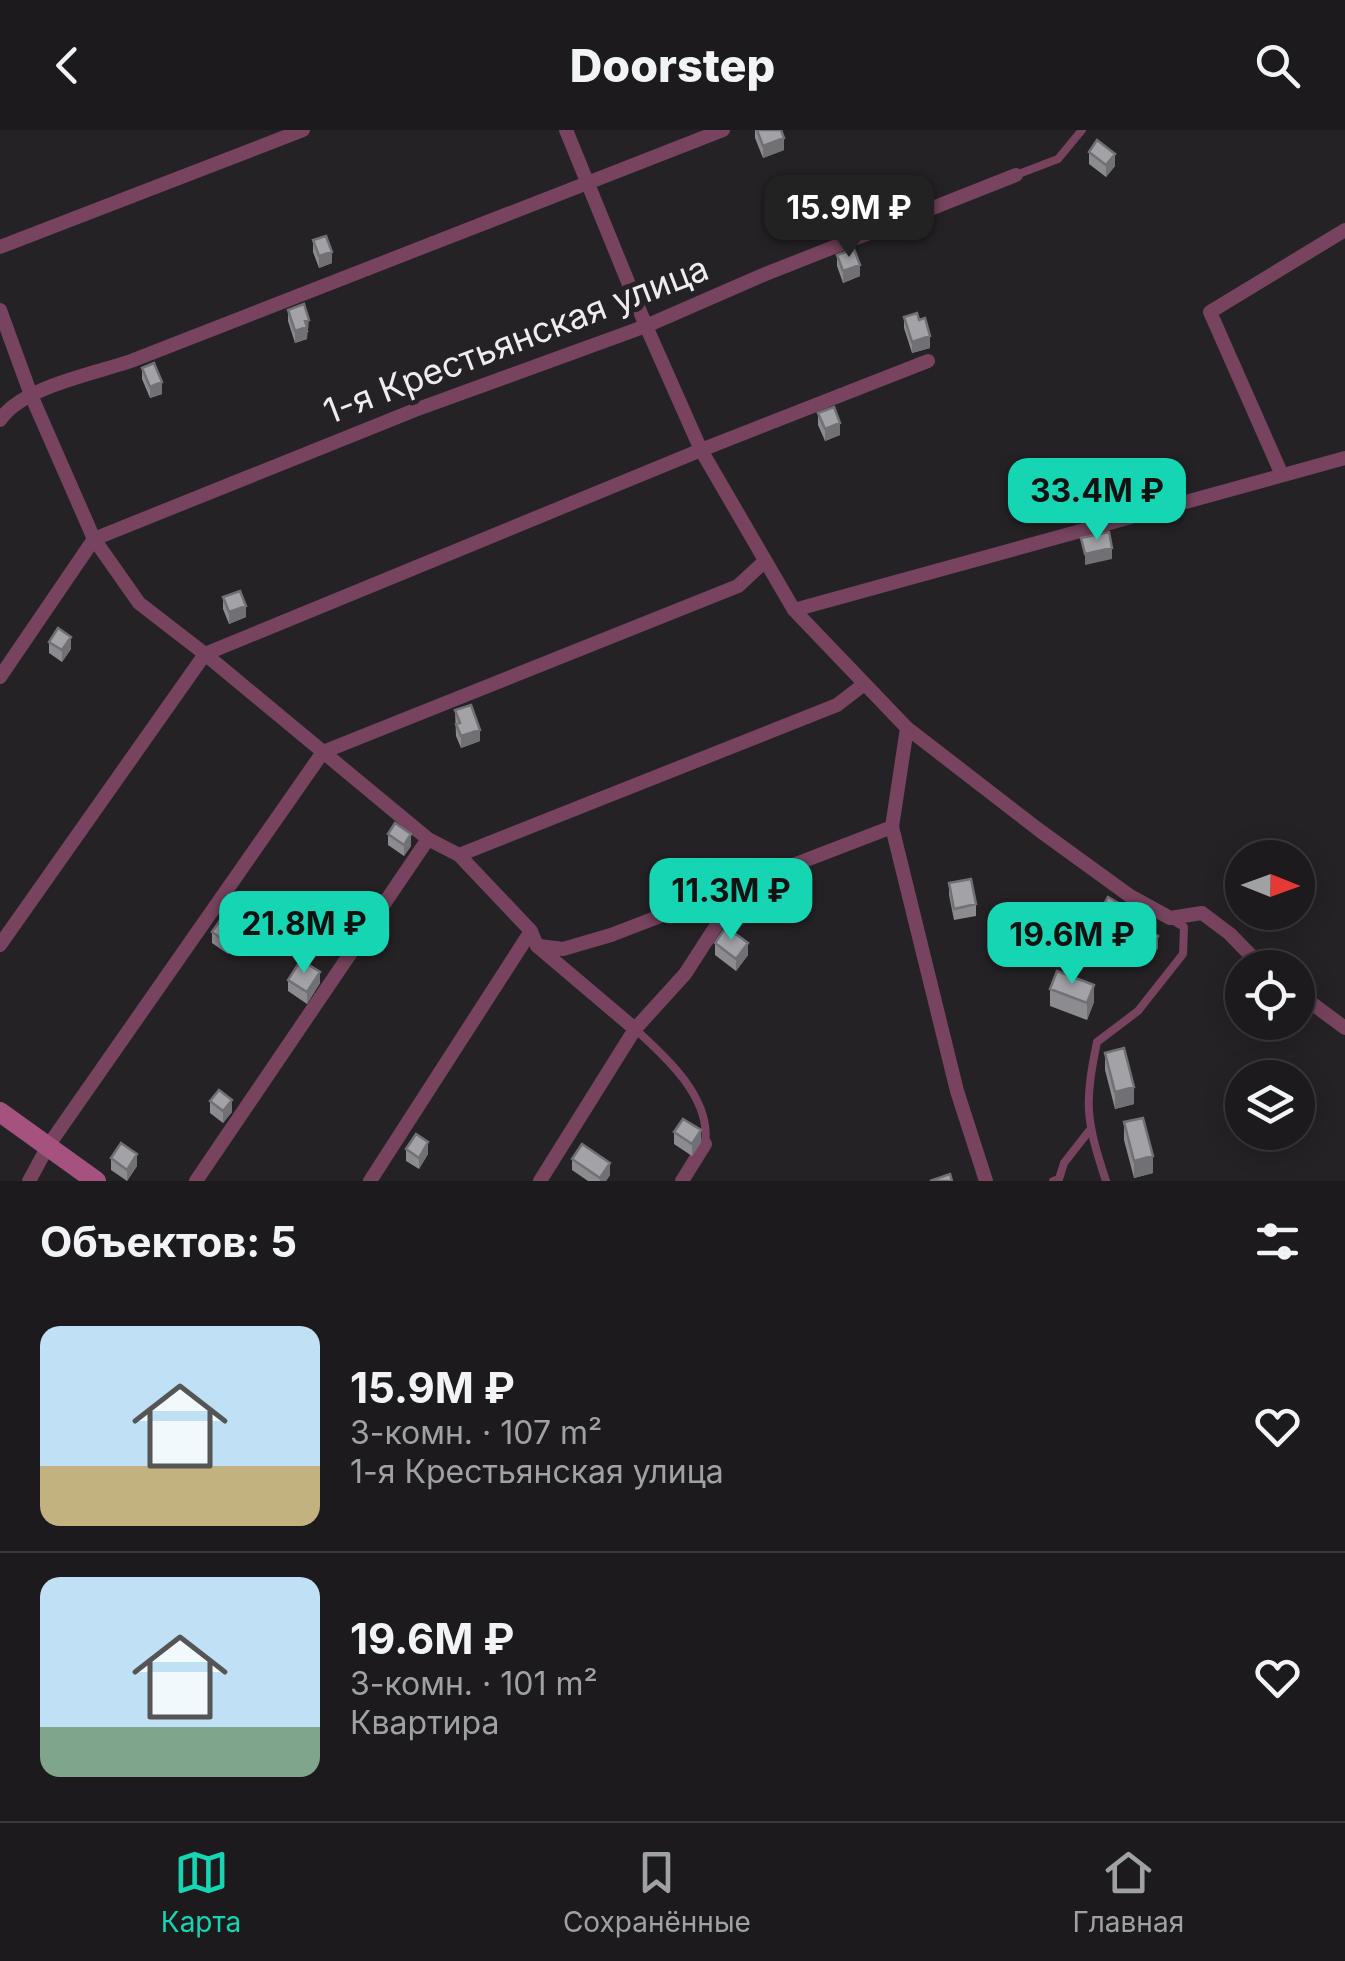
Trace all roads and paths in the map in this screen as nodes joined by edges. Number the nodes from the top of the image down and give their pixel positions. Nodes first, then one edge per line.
1 (302, 130) edge
2 (566, 130) edge
3 (723, 130) edge
4 (1082, 130) edge
5 (1016, 175) joint
6 (587, 183) junction
7 (1345, 230) edge
8 (0, 247) edge
9 (0, 310) edge
10 (646, 326) junction
11 (928, 361) dead end
12 (31, 395) junction
13 (0, 420) edge
14 (701, 450) junction
15 (1345, 458) edge
16 (1282, 475) junction
17 (94, 538) junction
18 (764, 562) junction
19 (794, 610) junction
20 (205, 654) junction
21 (0, 677) edge
22 (863, 685) junction
23 (907, 728) junction
24 (324, 752) junction
25 (892, 827) junction
26 (428, 839) junction
27 (459, 855) junction
28 (737, 886) junction
29 (1170, 918) junction
30 (534, 939) junction
31 (0, 945) edge
32 (1246, 950) edge
33 (1315, 1006) edge
34 (1345, 1028) edge
35 (635, 1029) junction
36 (0, 1112) edge
37 (1090, 1130) junction
38 (704, 1144) joint
39 (48, 1146) junction
40 (29, 1181) edge
41 (96, 1181) edge
42 (196, 1181) edge
43 (370, 1181) edge
44 (540, 1181) edge
45 (682, 1181) edge
46 (986, 1181) edge
47 (1054, 1181) edge
48 (1106, 1181) edge

1 - 8 street
2 - 6 street
3 - 6 street
4 - 5 lane
5 - 10 street, 1-я Крестьянская улица
6 - 10 street
6 - 12 street
7 - 16 street
9 - 12 street
10 - 14 street
10 - 17 street, 1-я Крестьянская улица
11 - 14 street
12 - 13 street
12 - 17 street
14 - 18 street
14 - 20 street
15 - 16 street
16 - 19 street
17 - 20 street
17 - 21 street
18 - 19 street
18 - 24 street
19 - 22 street
20 - 24 street
20 - 31 street
22 - 23 street
22 - 27 street
23 - 25 street
23 - 29 street
24 - 26 street
24 - 39 street
25 - 28 street
25 - 46 street
26 - 27 street
26 - 42 street
27 - 30 street
28 - 30 street
28 - 35 street
29 - 32 street
29 - 37 lane
30 - 35 street
30 - 43 street
33 - 34 street
35 - 38 lane
35 - 44 street
36 - 39 street
37 - 47 lane
37 - 48 lane
38 - 45 street
39 - 40 street
39 - 41 street

